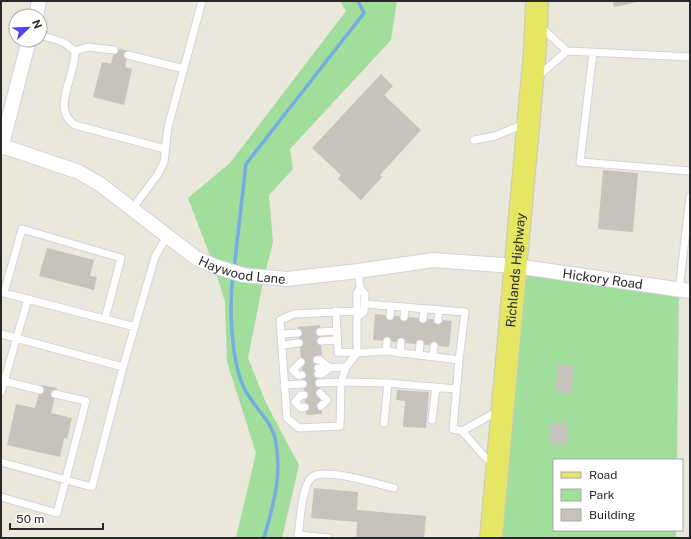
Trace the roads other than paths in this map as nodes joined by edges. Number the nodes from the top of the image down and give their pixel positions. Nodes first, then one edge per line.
1 (202, 1) edge
2 (537, 1) edge
3 (536, 23) junction
4 (48, 38) edge
5 (27, 48) edge
6 (114, 50) dead end
7 (75, 51) junction
8 (567, 51) junction
9 (594, 53) junction
10 (128, 55) dead end
11 (690, 57) edge
12 (184, 69) junction
13 (532, 81) junction
14 (528, 122) junction
15 (474, 140) dead end
16 (1, 146) edge
17 (165, 149) junction
18 (690, 171) edge
19 (690, 197) edge
20 (132, 209) junction
21 (689, 218) edge
22 (167, 236) junction
23 (515, 266) junction
24 (358, 271) junction
25 (360, 288) junction
26 (685, 290) edge
27 (28, 299) junction
28 (365, 304) junction
29 (391, 306) junction
30 (405, 307) junction
31 (424, 309) junction
32 (439, 310) junction
33 (336, 311) junction
34 (358, 314) junction
35 (390, 316) dead end
36 (404, 317) dead end
37 (105, 319) junction
38 (423, 319) dead end
39 (438, 320) dead end
40 (135, 327) junction
41 (337, 331) junction
42 (320, 332) dead end
43 (298, 333) dead end
44 (1, 334) edge
45 (281, 334) junction
46 (16, 338) junction
47 (337, 340) junction
48 (321, 341) dead end
49 (387, 341) dead end
50 (401, 342) dead end
51 (299, 343) dead end
52 (420, 344) dead end
53 (282, 345) junction
54 (434, 346) dead end
55 (386, 351) junction
56 (357, 352) junction
57 (400, 353) junction
58 (419, 355) junction
59 (433, 356) junction
60 (317, 360) dead end
61 (458, 360) junction
62 (123, 367) junction
63 (346, 367) junction
64 (330, 368) junction
65 (302, 369) dead end
66 (283, 371) junction
67 (318, 371) dead end
68 (4, 381) junction
69 (342, 382) junction
70 (319, 383) dead end
71 (388, 383) junction
72 (303, 384) dead end
73 (284, 385) junction
74 (436, 387) junction
75 (456, 389) junction
76 (40, 390) dead end
77 (1, 392) edge
78 (55, 394) dead end
79 (322, 400) dead end
80 (340, 400) junction
81 (305, 401) dead end
82 (286, 402) junction
83 (502, 409) junction
84 (432, 420) dead end
85 (384, 423) dead end
86 (462, 431) junction
87 (1, 462) edge
88 (497, 466) junction
89 (67, 480) junction
90 (394, 488) dead end
91 (1, 497) edge
92 (298, 537) edge
93 (328, 538) edge
94 (491, 538) edge

1 - 12 lane
2 - 3 main road, Richlands Highway
3 - 8 lane
3 - 13 main road, Richlands Highway
4 - 7 lane
5 - 16 street
6 - 7 lane
7 - 17 lane
8 - 9 lane
8 - 13 lane
9 - 11 lane
9 - 18 lane
10 - 12 lane
12 - 17 lane
13 - 14 main road, Richlands Highway
14 - 15 lane
14 - 23 main road, Richlands Highway
16 - 20 street, Haywood Lane
17 - 20 lane
19 - 21 lane
20 - 22 street, Haywood Lane
21 - 26 lane
22 - 24 street, Haywood Lane
22 - 40 lane
23 - 24 street, Haywood Lane
23 - 26 street, Hickory Road
23 - 83 main road, Richlands Highway
24 - 25 lane
25 - 28 lane
25 - 34 lane
27 - 37 lane
27 - 37 lane
27 - 46 lane
28 - 29 lane
28 - 34 lane
29 - 30 lane
29 - 35 lane
30 - 31 lane
30 - 36 lane
31 - 32 lane
31 - 38 lane
32 - 39 lane
32 - 61 lane
33 - 34 lane
33 - 41 lane
33 - 45 lane
34 - 56 lane
37 - 40 lane
40 - 62 lane
41 - 42 lane
41 - 47 lane
43 - 45 lane
44 - 46 lane
45 - 53 lane
46 - 62 lane
46 - 68 lane
47 - 48 lane
47 - 56 lane
49 - 55 lane
50 - 57 lane
51 - 53 lane
52 - 58 lane
53 - 66 lane
54 - 59 lane
55 - 56 lane
55 - 57 lane
56 - 63 lane
57 - 58 lane
58 - 59 lane
59 - 61 lane
60 - 64 lane
61 - 75 lane
62 - 89 lane
63 - 64 lane
63 - 69 lane
64 - 67 lane
65 - 66 lane
66 - 73 lane
68 - 76 lane
68 - 77 lane
69 - 70 lane
69 - 71 lane
69 - 80 lane
71 - 74 lane
71 - 85 lane
72 - 73 lane
73 - 82 lane
74 - 75 lane
74 - 84 lane
75 - 86 lane
78 - 89 lane
79 - 80 lane
80 - 82 lane
81 - 82 lane
83 - 86 lane
83 - 88 main road, Richlands Highway
86 - 88 lane
87 - 89 lane
88 - 94 main road, Richlands Highway
89 - 91 lane
90 - 92 lane
92 - 93 lane

